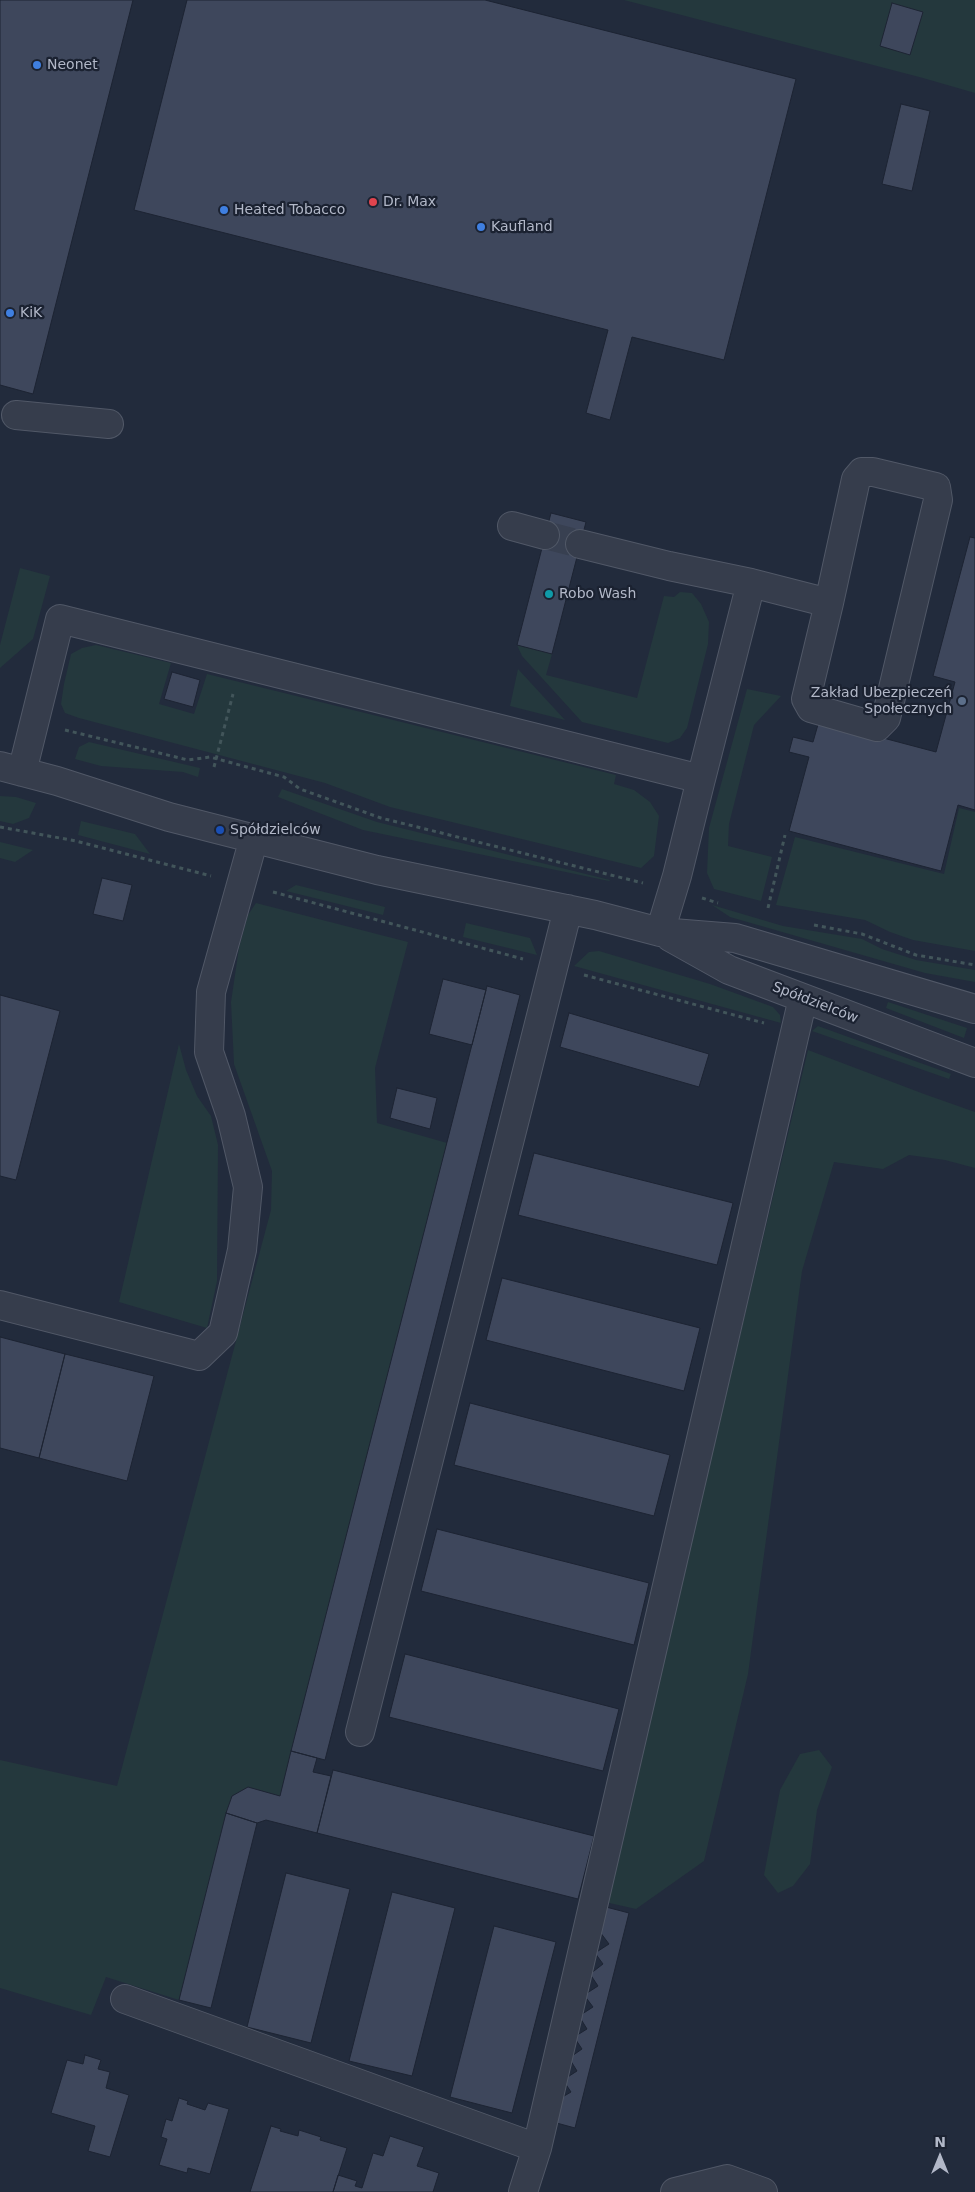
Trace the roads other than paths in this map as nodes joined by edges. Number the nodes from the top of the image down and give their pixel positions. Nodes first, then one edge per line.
1 (16, 414) dead end
2 (109, 424) dead end
3 (512, 526) dead end
4 (545, 535) tunnel mouth
5 (580, 544) tunnel mouth
6 (751, 583) junction
7 (830, 603) junction
8 (11, 769) edge
9 (701, 779) junction
10 (254, 838) junction
11 (568, 909) junction
12 (660, 932) junction
13 (803, 998) junction
14 (975, 1009) edge
15 (975, 1062) edge
16 (0, 1305) edge
17 (360, 1732) dead end
18 (126, 1999) dead end
19 (537, 2148) junction
20 (523, 2192) edge
21 (675, 2192) edge
22 (763, 2192) edge

1 - 2 street
3 - 4 street
5 - 6 street
6 - 7 street
6 - 9 street
7 - 7 street
8 - 9 street
8 - 10 street, Spółdzielców
9 - 12 street
10 - 11 street, Spółdzielców
10 - 16 street
11 - 12 street, Spółdzielców
11 - 17 street
12 - 13 street, Spółdzielców
12 - 14 street, Spółdzielców
13 - 15 street, Spółdzielców
13 - 19 street
18 - 19 street
19 - 20 street
21 - 22 street

